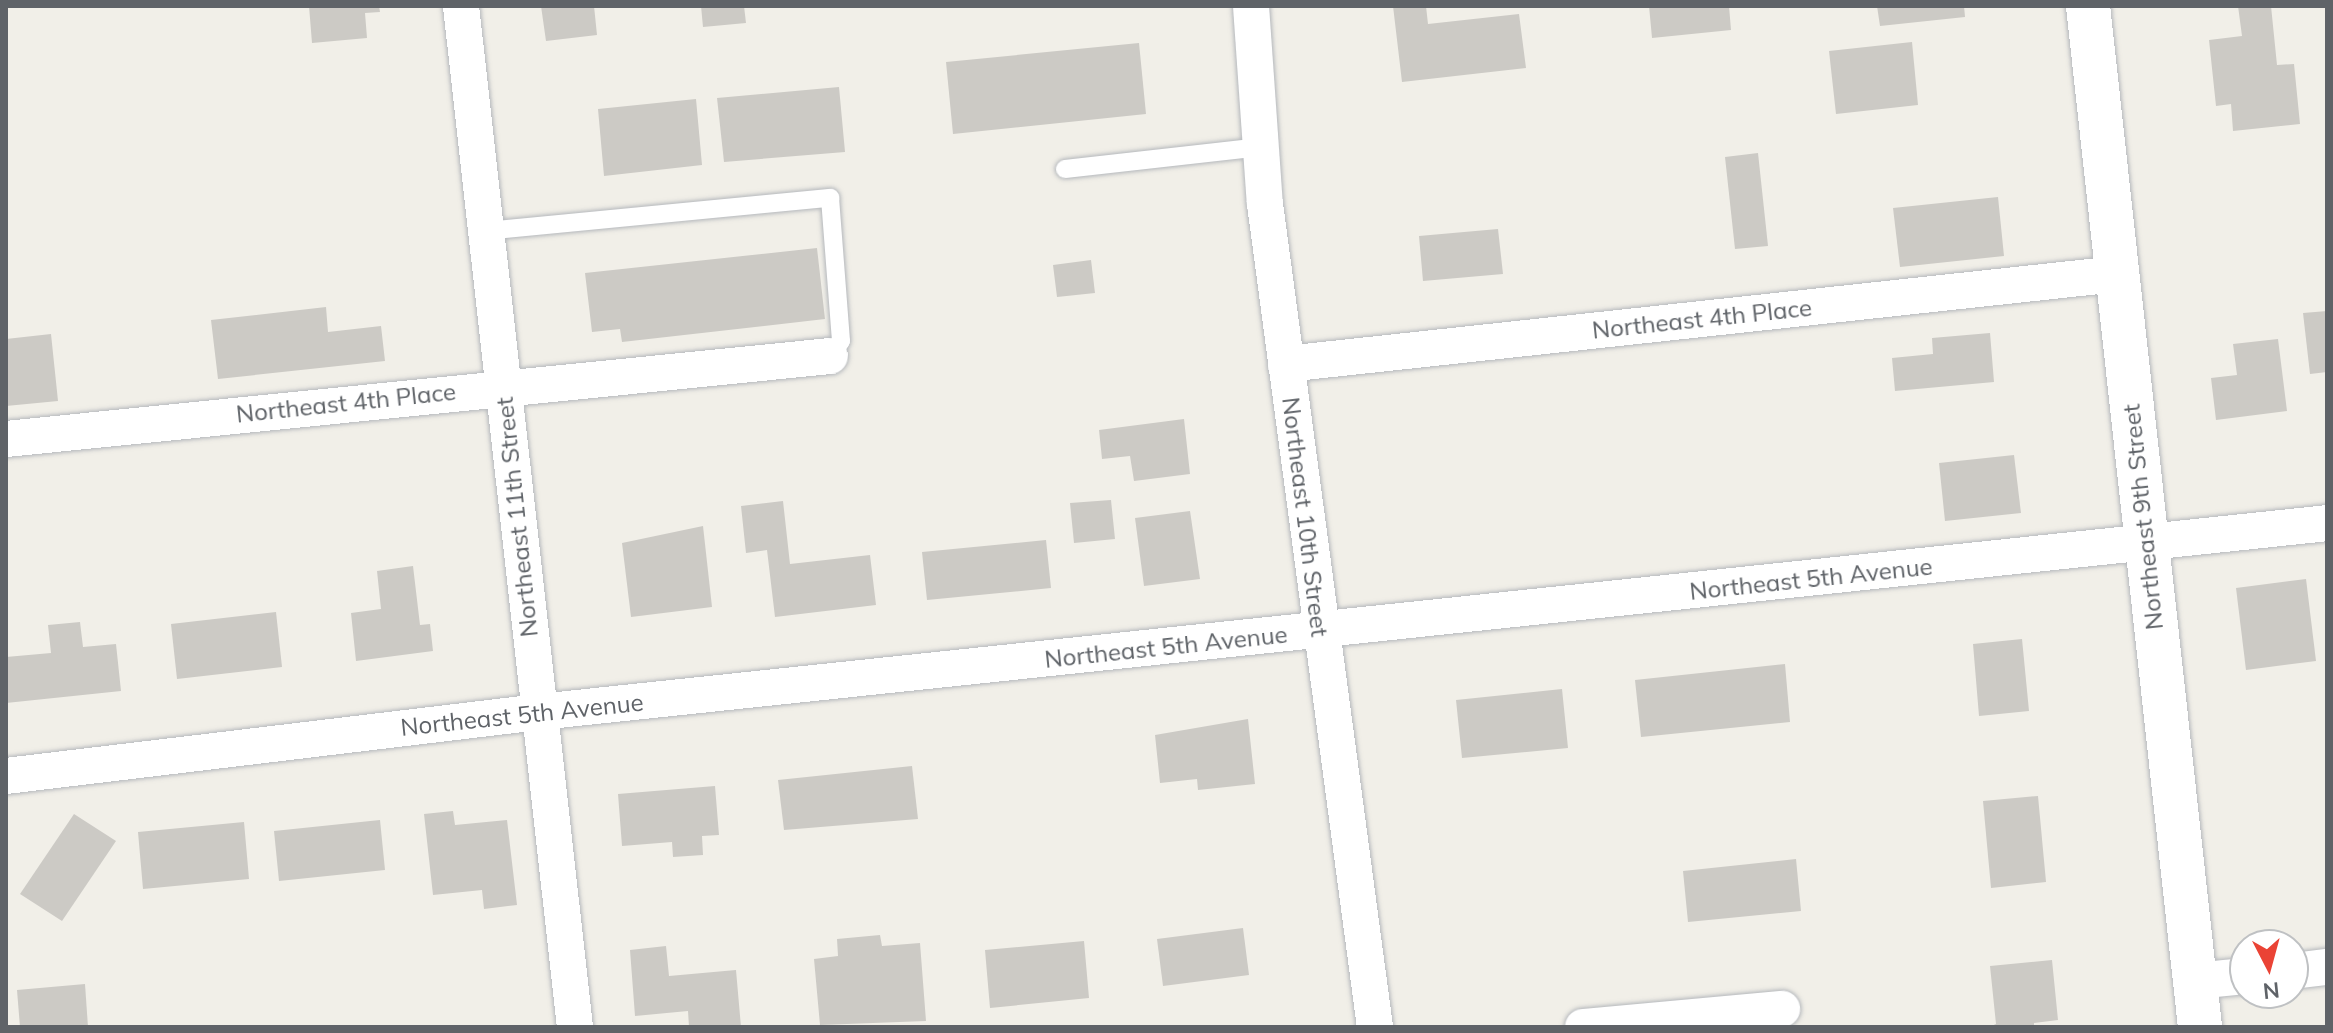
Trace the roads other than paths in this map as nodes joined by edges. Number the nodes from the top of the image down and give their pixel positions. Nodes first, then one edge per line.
1 (461, 6) edge
2 (1251, 6) edge
3 (2088, 6) edge
4 (1261, 147) junction
5 (1065, 169) dead end
6 (485, 231) junction
7 (2117, 274) junction
8 (830, 356) joint
9 (1286, 364) junction
10 (503, 387) junction
11 (6, 439) edge
12 (2327, 523) edge
13 (2146, 543) junction
14 (1319, 631) junction
15 (539, 712) junction
16 (6, 776) edge
17 (2229, 978) edge
18 (2195, 981) junction
19 (1782, 1009) dead end
20 (575, 1027) edge
21 (1375, 1027) edge
22 (1583, 1027) edge
23 (2200, 1027) edge

1 - 6 street, Northeast 11th Street
2 - 4 street, Northeast 10th Street
3 - 7 street, Northeast 9th Street
4 - 5 lane
4 - 9 street, Northeast 10th Street
6 - 8 lane
6 - 10 street, Northeast 11th Street
7 - 9 street, Northeast 4th Place
7 - 13 street, Northeast 9th Street
8 - 10 street, Northeast 4th Place
9 - 14 street, Northeast 10th Street
10 - 11 street, Northeast 4th Place
10 - 15 street, Northeast 11th Street
12 - 13 street, Northeast 5th Avenue
13 - 14 street, Northeast 5th Avenue
13 - 18 street, Northeast 9th Street
14 - 15 street, Northeast 5th Avenue
14 - 21 street, Northeast 10th Street
15 - 16 street, Northeast 5th Avenue
15 - 20 street, Northeast 11th Street
17 - 18 street
18 - 23 street, Northeast 9th Street
19 - 22 street

